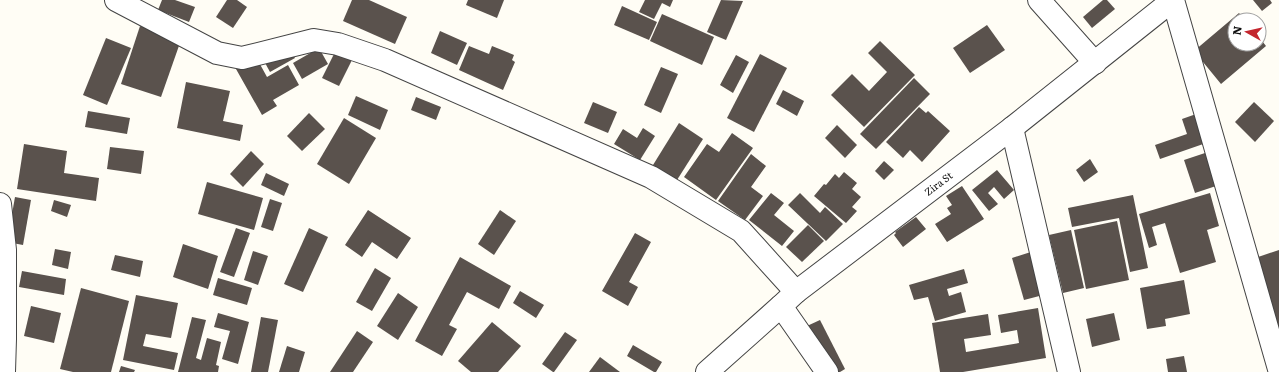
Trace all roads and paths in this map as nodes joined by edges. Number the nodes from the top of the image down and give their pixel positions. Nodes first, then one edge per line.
1 (116, 0) edge
2 (1039, 0) edge
3 (1173, 0) edge
4 (1094, 63) junction
5 (1012, 128) junction
6 (0, 204) edge
7 (2, 249) edge
8 (789, 299) junction
9 (1279, 369) edge
10 (4, 372) edge
11 (707, 372) edge
12 (827, 372) edge
13 (1069, 372) edge

1 - 8 street
2 - 4 street
3 - 4 street, Zira St
3 - 9 street
4 - 5 street, Zira St
5 - 8 street, Zira St
5 - 13 street
6 - 7 street
7 - 10 street
8 - 11 street, Zira St
8 - 12 street

